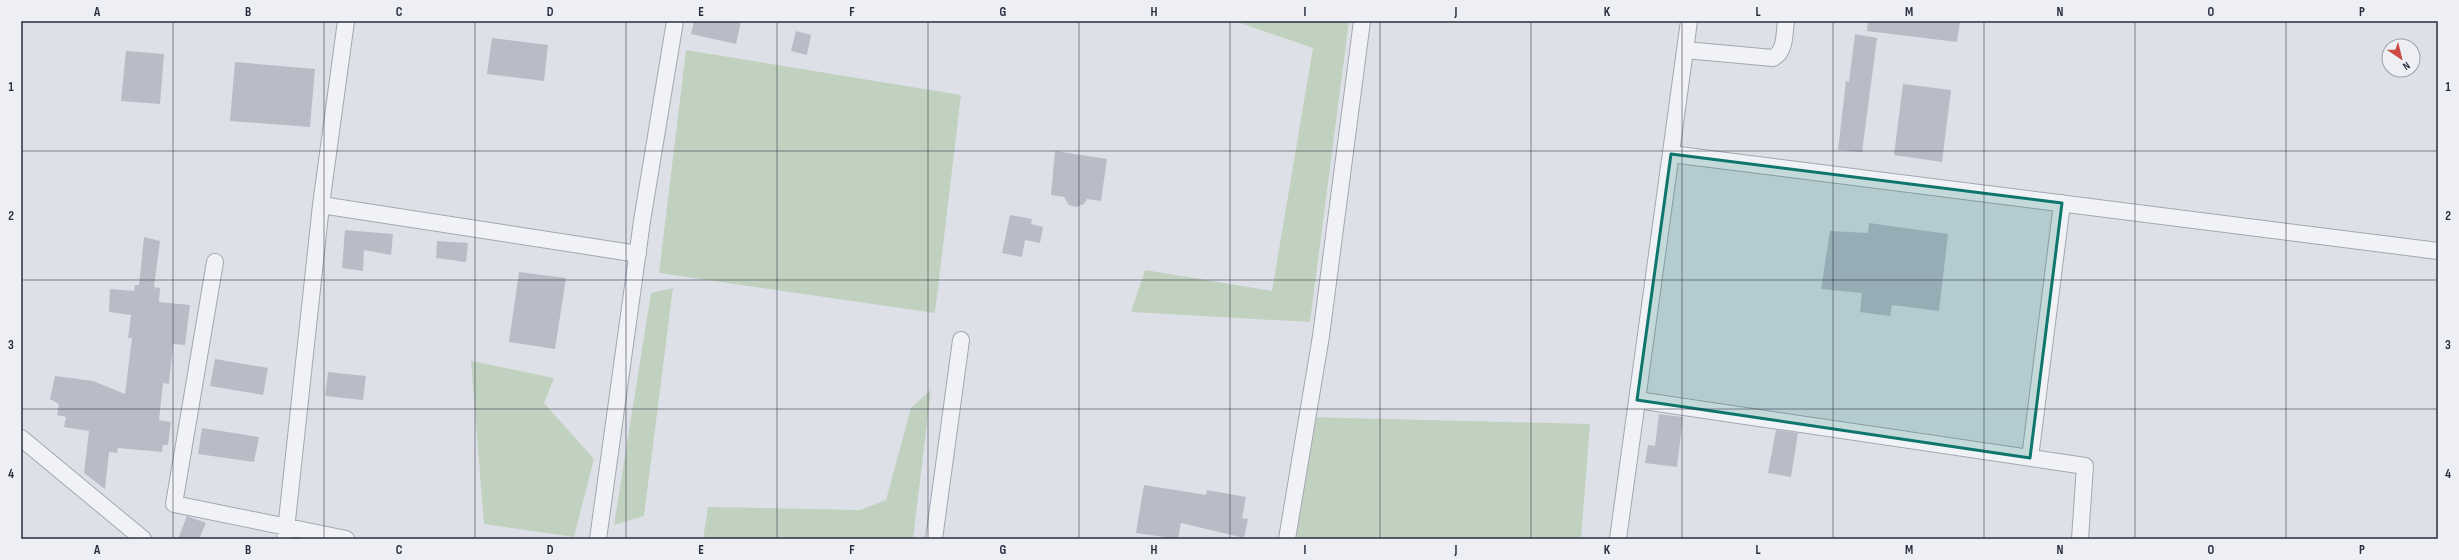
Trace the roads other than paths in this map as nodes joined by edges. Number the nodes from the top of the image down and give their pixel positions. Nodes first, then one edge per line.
1 (346, 21) edge
2 (675, 21) edge
3 (1362, 21) edge
4 (1689, 21) edge
5 (1786, 21) edge
6 (1685, 50) junction
7 (1671, 154) junction
8 (2062, 203) junction
9 (322, 205) junction
10 (2438, 251) edge
11 (638, 254) junction
12 (215, 262) dead end
13 (961, 340) dead end
14 (1637, 400) junction
15 (21, 438) edge
16 (2030, 458) junction
17 (286, 534) edge
18 (143, 539) edge
19 (346, 539) edge
20 (598, 539) edge
21 (934, 539) edge
22 (1287, 539) edge
23 (1618, 539) edge
24 (2080, 539) edge

1 - 9 street
2 - 11 street
3 - 22 street
4 - 6 street
5 - 6 street
6 - 7 street
7 - 8 street
7 - 14 street
8 - 10 street
8 - 16 street
9 - 11 street
9 - 17 street
11 - 20 street
12 - 17 street
13 - 21 street
14 - 16 street
14 - 23 street
15 - 18 street
16 - 24 street
17 - 19 street

